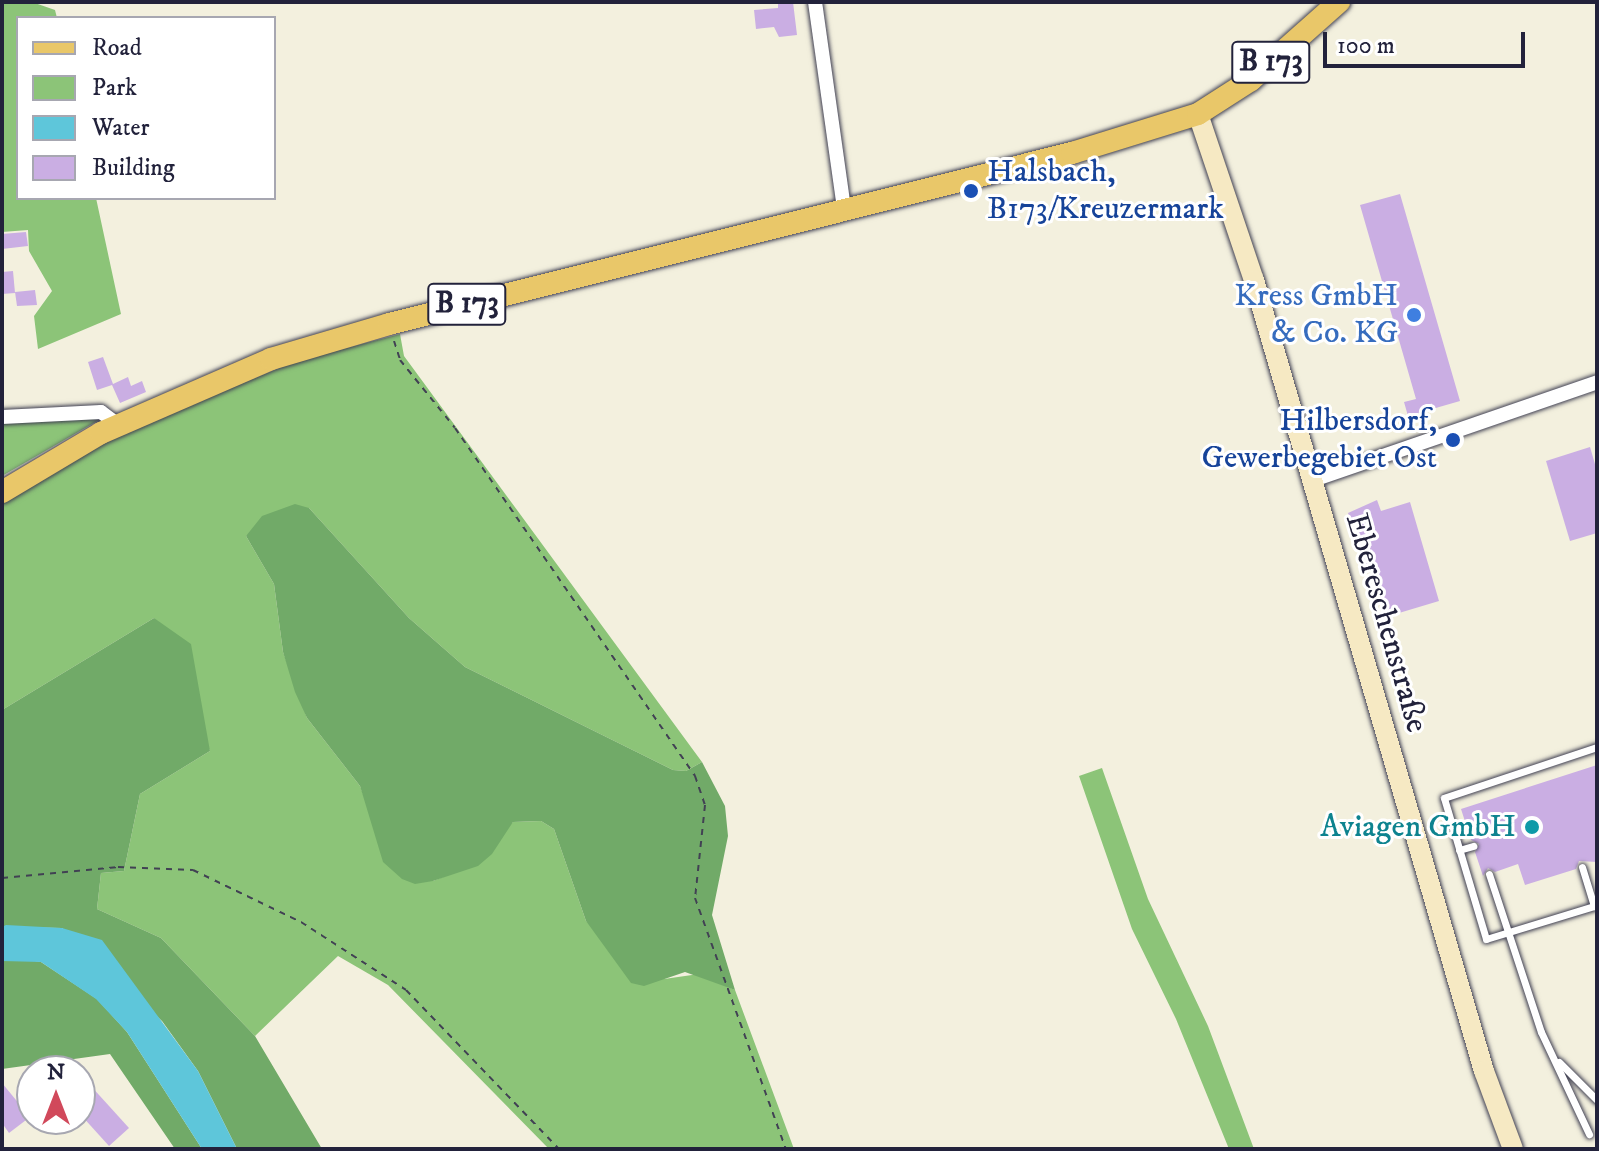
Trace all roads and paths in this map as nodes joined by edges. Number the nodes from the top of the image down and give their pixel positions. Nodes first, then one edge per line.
1 (815, 2) edge
2 (1339, 2) edge
3 (1198, 114) junction
4 (844, 208) junction
5 (389, 324) junction
6 (1597, 382) edge
7 (2, 417) edge
8 (118, 425) junction
9 (1313, 480) junction
10 (2, 492) edge
11 (1597, 747) edge
12 (1473, 846) dead end
13 (1459, 850) junction
14 (1582, 867) dead end
15 (1489, 874) dead end
16 (2, 878) edge
17 (1595, 905) edge
18 (1508, 933) junction
19 (1554, 1058) junction
20 (1597, 1100) edge
21 (1589, 1134) dead end
22 (559, 1149) edge
23 (786, 1149) edge
24 (1513, 1149) edge

1 - 4 street
2 - 3 main road, B 173 / B 173
3 - 4 main road, B 173 / B 173
3 - 9 street, Ebereschenstraße
4 - 5 main road, B 173 / B 173
5 - 8 main road, B 173 / B 173
5 - 23 path
6 - 9 street
7 - 8 street
8 - 10 main road, B 173 / B 173
9 - 24 street, Ebereschenstraße
11 - 13 lane
12 - 13 lane
13 - 18 lane
14 - 17 lane
15 - 18 lane
16 - 22 path
17 - 18 lane
18 - 19 lane
19 - 20 lane
19 - 21 lane

